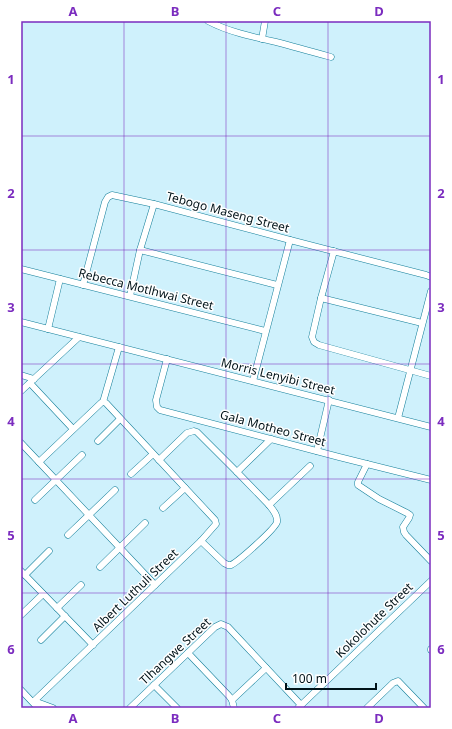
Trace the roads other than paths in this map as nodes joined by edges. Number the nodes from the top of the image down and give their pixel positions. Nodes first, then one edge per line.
1 (208, 21) edge
2 (265, 21) edge
3 (262, 39) junction
4 (330, 57) dead end
5 (154, 204) junction
6 (290, 240) junction
7 (140, 250) junction
8 (334, 251) junction
9 (21, 269) edge
10 (431, 278) edge
11 (60, 279) junction
12 (83, 285) junction
13 (277, 285) junction
14 (431, 291) edge
15 (130, 296) junction
16 (321, 298) junction
17 (21, 322) edge
18 (422, 323) junction
19 (48, 329) junction
20 (265, 331) junction
21 (79, 336) junction
22 (119, 347) junction
23 (167, 359) junction
24 (410, 370) junction
25 (21, 375) edge
26 (431, 376) edge
27 (32, 381) junction
28 (252, 381) junction
29 (21, 391) edge
30 (329, 400) junction
31 (103, 402) junction
32 (398, 418) junction
33 (120, 419) junction
34 (431, 427) edge
35 (73, 429) junction
36 (270, 439) junction
37 (98, 440) dead end
38 (22, 446) edge
39 (317, 451) junction
40 (153, 454) junction
41 (82, 455) dead end
42 (159, 460) junction
43 (39, 462) junction
44 (367, 464) junction
45 (310, 466) dead end
46 (237, 472) junction
47 (131, 474) dead end
48 (56, 480) junction
49 (431, 480) edge
50 (185, 488) junction
51 (115, 490) dead end
52 (35, 500) dead end
53 (269, 506) junction
54 (163, 508) dead end
55 (88, 515) junction
56 (145, 523) dead end
57 (68, 534) dead end
58 (201, 541) junction
59 (119, 548) junction
60 (49, 551) dead end
61 (431, 561) edge
62 (100, 567) dead end
63 (23, 573) edge
64 (431, 581) edge
65 (81, 585) dead end
66 (155, 585) junction
67 (43, 594) junction
68 (57, 608) junction
69 (21, 616) edge
70 (65, 616) junction
71 (41, 640) dead end
72 (93, 645) junction
73 (188, 653) junction
74 (266, 668) junction
75 (154, 685) junction
76 (21, 690) edge
77 (232, 700) junction
78 (33, 702) junction
79 (300, 706) edge
80 (38, 708) edge
81 (53, 708) edge
82 (130, 708) edge
83 (177, 708) edge
84 (234, 708) edge
85 (367, 708) edge
86 (424, 708) edge

1 - 3 street
2 - 3 street
3 - 4 street
5 - 6 street, Tebogo Maseng Street
5 - 7 street
5 - 12 street, Tebogo Maseng Street
6 - 8 street, Tebogo Maseng Street
6 - 13 street
7 - 13 street
7 - 15 street
8 - 10 street, Tebogo Maseng Street
8 - 16 street
9 - 11 street, Rebecca Motlhwai Street
11 - 12 street, Rebecca Motlhwai Street
11 - 19 street
12 - 15 street, Rebecca Motlhwai Street
13 - 20 street
14 - 18 street
15 - 20 street, Rebecca Motlhwai Street
16 - 18 street
16 - 24 street
17 - 19 street, Morris Lenyibi Street
18 - 24 street
19 - 21 street, Morris Lenyibi Street
20 - 28 street
21 - 22 street, Morris Lenyibi Street
21 - 27 street
22 - 23 street, Morris Lenyibi Street
22 - 31 street
23 - 28 street, Morris Lenyibi Street
23 - 36 street, Gala Motheo Street
24 - 26 street
24 - 32 street
25 - 27 street
27 - 29 street
27 - 35 street
28 - 30 street, Morris Lenyibi Street
30 - 32 street, Morris Lenyibi Street
30 - 39 street
31 - 33 street, Albert Luthuli Street
31 - 35 street
32 - 34 street, Morris Lenyibi Street
33 - 37 street
33 - 40 street, Albert Luthuli Street
35 - 43 street
36 - 39 street, Gala Motheo Street
36 - 46 street
38 - 43 street
39 - 44 street, Gala Motheo Street
40 - 42 street, Albert Luthuli Street
40 - 47 street
41 - 48 street
42 - 46 street
42 - 50 street, Albert Luthuli Street
43 - 48 street
44 - 49 street, Gala Motheo Street
44 - 61 street
45 - 53 street
46 - 53 street
48 - 52 street
48 - 55 street
50 - 54 street
50 - 58 street, Albert Luthuli Street
51 - 55 street
53 - 58 street
55 - 57 street
55 - 59 street
56 - 59 street
58 - 66 street, Albert Luthuli Street
59 - 62 street
59 - 66 street
60 - 63 street
63 - 67 street
64 - 79 street, Kokolohute Street
65 - 68 street
66 - 72 street, Albert Luthuli Street
67 - 68 street
67 - 69 street
68 - 70 street
70 - 71 street
70 - 72 street
72 - 78 street, Albert Luthuli Street
73 - 74 street, Tlhangwe Street
73 - 75 street, Tlhangwe Street
73 - 77 street
74 - 77 street
74 - 79 street, Tlhangwe Street
75 - 82 street, Tlhangwe Street
75 - 83 street
76 - 78 street
77 - 84 street
78 - 80 street
78 - 81 street
85 - 86 street

